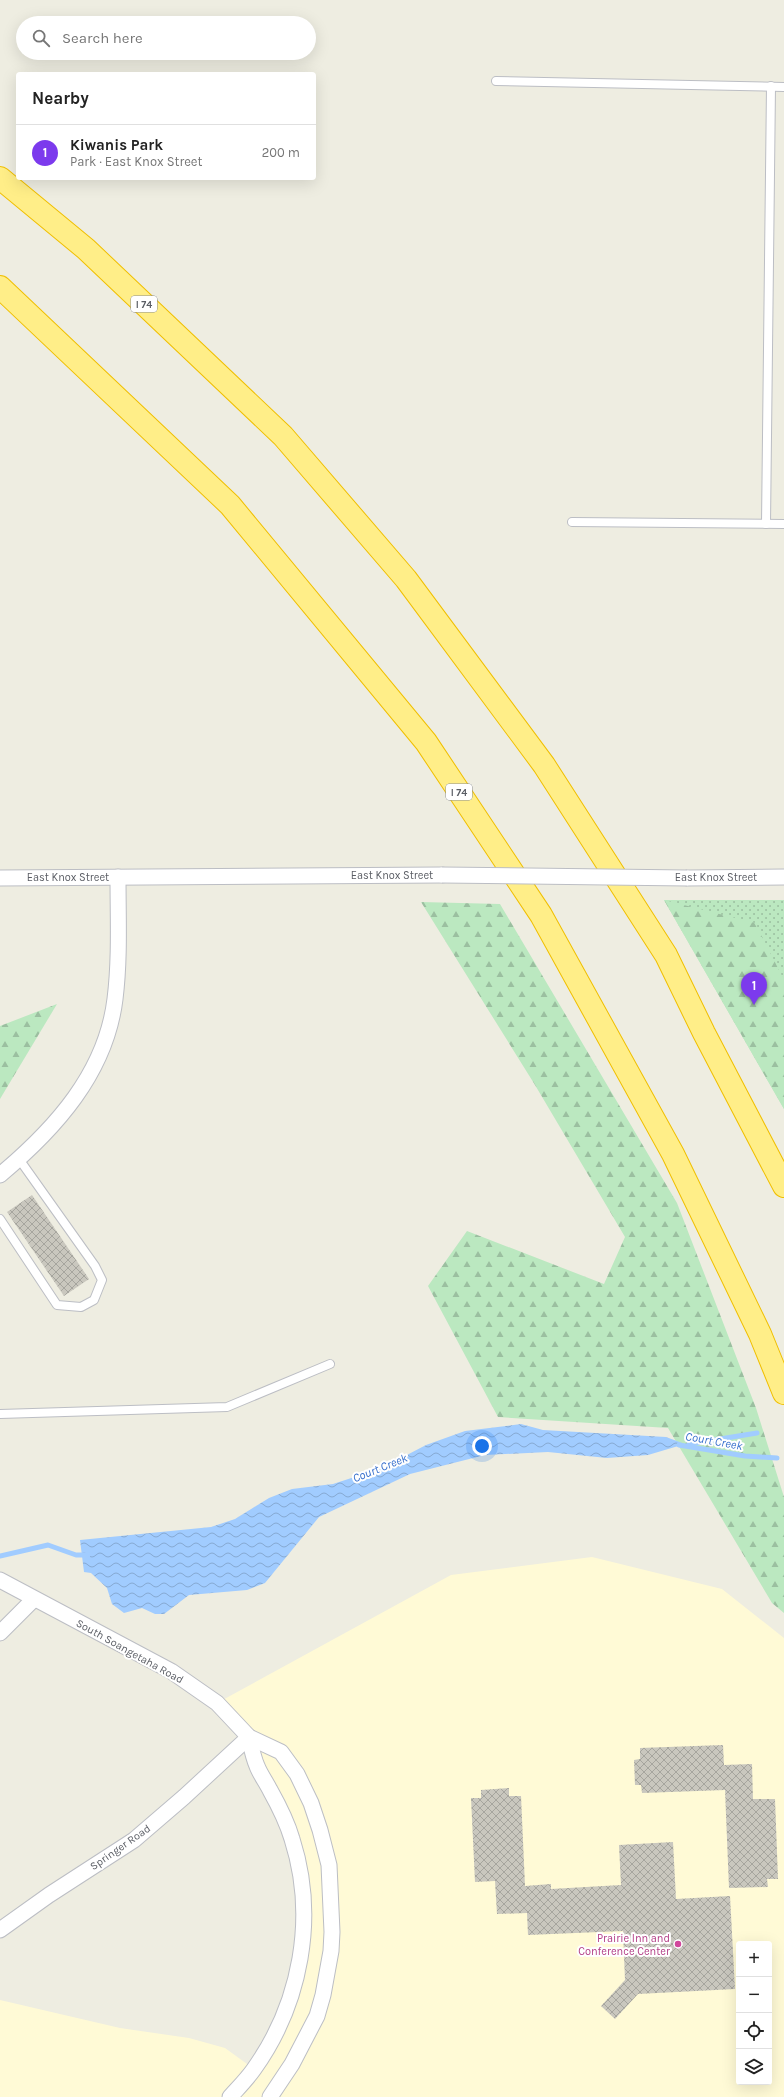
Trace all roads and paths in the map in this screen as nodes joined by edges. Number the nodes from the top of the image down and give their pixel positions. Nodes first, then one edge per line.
1 (496, 81) dead end
2 (771, 86) junction
3 (784, 87) edge
4 (0, 178) edge
5 (0, 287) edge
6 (572, 522) dead end
7 (766, 524) junction
8 (784, 524) edge
9 (118, 877) junction
10 (784, 877) edge
11 (0, 878) edge
12 (19, 1159) junction
13 (0, 1175) edge
14 (784, 1186) edge
15 (0, 1219) edge
16 (330, 1364) dead end
17 (784, 1393) edge
18 (0, 1414) edge
19 (0, 1580) edge
20 (34, 1599) junction
21 (0, 1633) edge
22 (249, 1737) junction
23 (0, 1930) edge
24 (230, 2097) edge
25 (270, 2097) edge

1 - 2 lane
2 - 3 lane
2 - 7 lane
4 - 14 highway, I 74
5 - 17 highway, I 74
6 - 7 lane
7 - 8 lane
9 - 10 street, East Knox Street, bridge
9 - 11 street, East Knox Street
9 - 12 street
12 - 13 street
12 - 15 lane
16 - 18 lane
19 - 20 street, South Soangetaha Road
20 - 21 street
20 - 22 street, South Soangetaha Road
22 - 23 street, Springer Road
22 - 24 street, South Soangetaha Road
22 - 25 street, South Soangetaha Road

